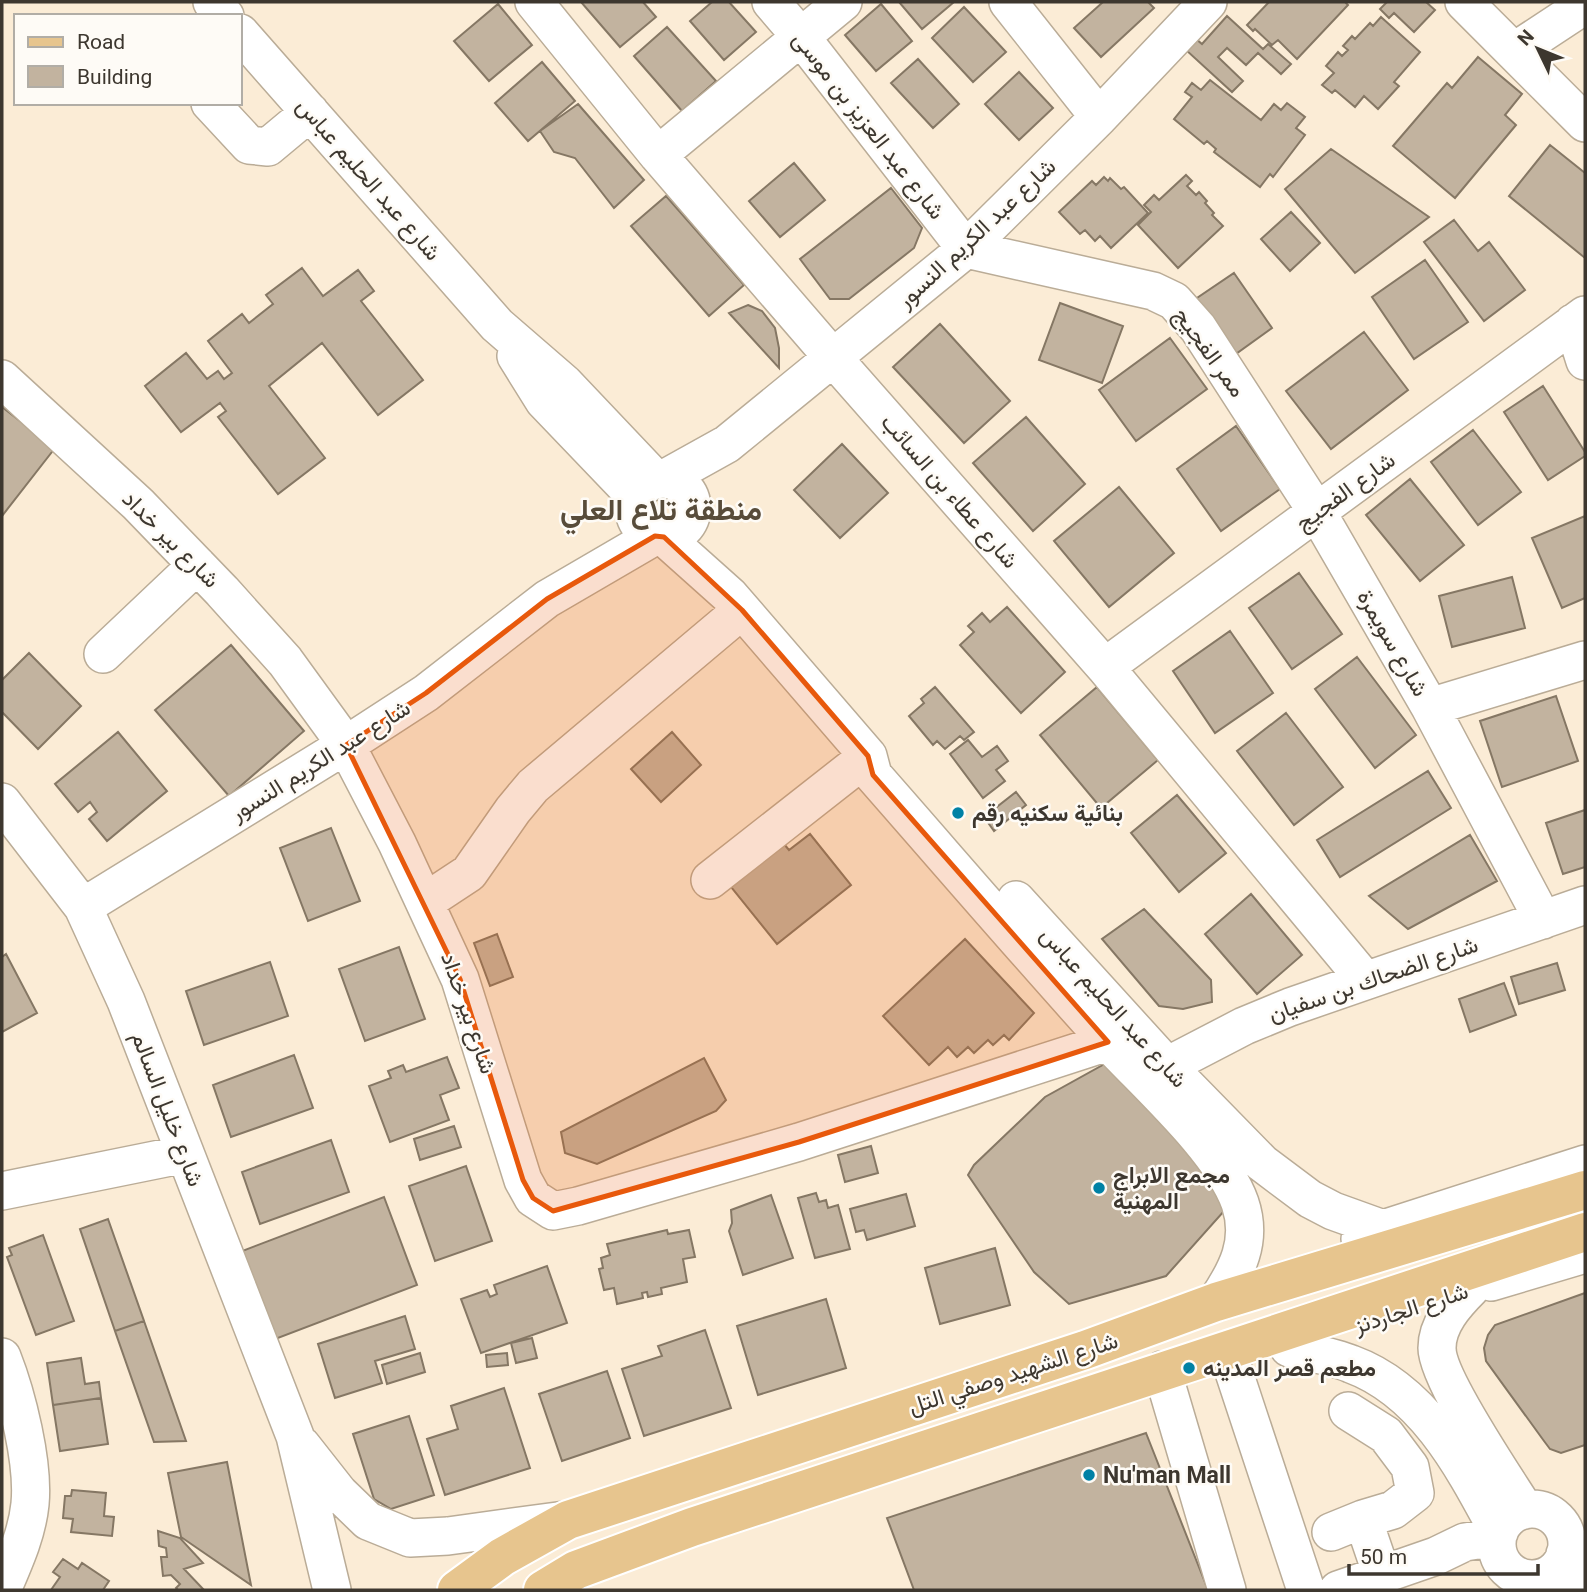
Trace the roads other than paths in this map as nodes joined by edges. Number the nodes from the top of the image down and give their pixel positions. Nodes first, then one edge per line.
1 (534, 2) edge
2 (771, 2) edge
3 (844, 2) edge
4 (1008, 2) edge
5 (1208, 2) edge
6 (1464, 2) edge
7 (1585, 5) edge
8 (242, 35) edge
9 (802, 37) junction
10 (1516, 51) junction
11 (212, 105) edge
12 (310, 112) junction
13 (1099, 117) junction
14 (1585, 122) edge
15 (658, 155) junction
16 (966, 249) junction
17 (1579, 319) edge
18 (834, 359) junction
19 (1585, 360) edge
20 (2, 379) edge
21 (661, 506) junction
22 (1317, 512) junction
23 (197, 565) junction
24 (736, 603) junction
25 (103, 654) dead end
26 (1585, 660) edge
27 (1105, 667) junction
28 (1430, 707) junction
29 (346, 745) junction
30 (868, 756) junction
31 (2, 802) edge
32 (710, 880) dead end
33 (425, 902) junction
34 (1585, 905) edge
35 (83, 907) junction
36 (1543, 920) junction
37 (1365, 981) junction
38 (1108, 1042) junction
39 (1167, 1066) junction
40 (185, 1154) junction
41 (1585, 1164) edge
42 (1585, 1190) edge
43 (2, 1191) edge
44 (1383, 1229) junction
45 (1585, 1232) edge
46 (1585, 1254) edge
47 (1471, 1288) junction
48 (1234, 1297) junction
49 (1289, 1348) junction
50 (1231, 1350) junction
51 (2, 1357) edge
52 (1162, 1370) junction
53 (1348, 1411) dead end
54 (295, 1436) junction
55 (1585, 1509) edge
56 (568, 1520) junction
57 (1572, 1544) edge
58 (1521, 1547) edge
59 (1382, 1575) junction
60 (550, 1587) edge
61 (2, 1590) edge
62 (332, 1590) edge
63 (457, 1590) edge
64 (1227, 1590) edge
65 (1306, 1590) edge
66 (1338, 1590) edge
67 (1581, 1590) edge

1 - 15 street, شارع عطاء بن السائب
2 - 9 street, شارع عبد العزيز بن موسى
3 - 9 street
4 - 13 street
5 - 13 street, شارع عبد الكريم النسور
6 - 10 street
7 - 10 street
8 - 12 street, شارع عبد الحليم عباس
9 - 15 street
9 - 16 street, شارع عبد العزيز بن موسى
10 - 14 street
11 - 12 street
12 - 21 street, شارع عبد الحليم عباس
13 - 16 street, شارع عبد الكريم النسور
15 - 18 street, شارع عطاء بن السائب
16 - 18 street, شارع عبد الكريم النسور
16 - 22 street, ممر الفجيج
17 - 19 street
17 - 22 street, شارع الفجيج
18 - 21 street, شارع عبد الكريم النسور
18 - 27 street, شارع عطاء بن السائب
20 - 23 street, شارع بير خداد
21 - 24 street, شارع عبد الحليم عباس
21 - 29 street, شارع عبد الكريم النسور
22 - 27 street, شارع الفجيج
22 - 28 street, شارع سويمرة
23 - 25 street
23 - 29 street, شارع بير خداد
24 - 30 street, شارع عبد الحليم عباس
24 - 33 street
26 - 28 street, شارع سويمرة
27 - 37 street, شارع عطاء بن السائب
28 - 36 street
29 - 33 street, شارع بير خداد
29 - 35 street, شارع عبد الكريم النسور
30 - 32 street
30 - 38 street, شارع عبد الحليم عباس
30 - 39 street, شارع عبد الحليم عباس
31 - 35 street, شارع خليل السالم
33 - 38 street, شارع بير خداد
34 - 36 street, شارع الضحاك بن سفيان
35 - 40 street, شارع خليل السالم
36 - 37 street, شارع الضحاك بن سفيان
37 - 39 street, شارع الضحاك بن سفيان
38 - 48 street, شارع عبد الحليم عباس
39 - 44 street, شارع عبد الحليم عباس
40 - 43 street
40 - 54 street, شارع خليل السالم
41 - 44 street
42 - 48 main road, شارع الشهيد وصفي التل
44 - 48 street
45 - 50 main road, شارع الشهيد وصفي التل
46 - 47 street, شارع الجاردنز
47 - 49 street, شارع الجاردنز
47 - 58 street
48 - 56 main road, شارع الشهيد وصفي التل
49 - 50 street, شارع الجاردنز
49 - 58 street
50 - 52 main road, شارع الشهيد وصفي التل
50 - 65 street
51 - 61 street
52 - 60 main road, شارع الشهيد وصفي التل
52 - 64 street
53 - 59 street
54 - 56 street, شارع خليل السالم
54 - 62 street, شارع خليل السالم
55 - 58 street
56 - 63 main road, شارع الشهيد وصفي التل
57 - 58 street
57 - 58 street
57 - 67 street
58 - 59 street
59 - 66 street

